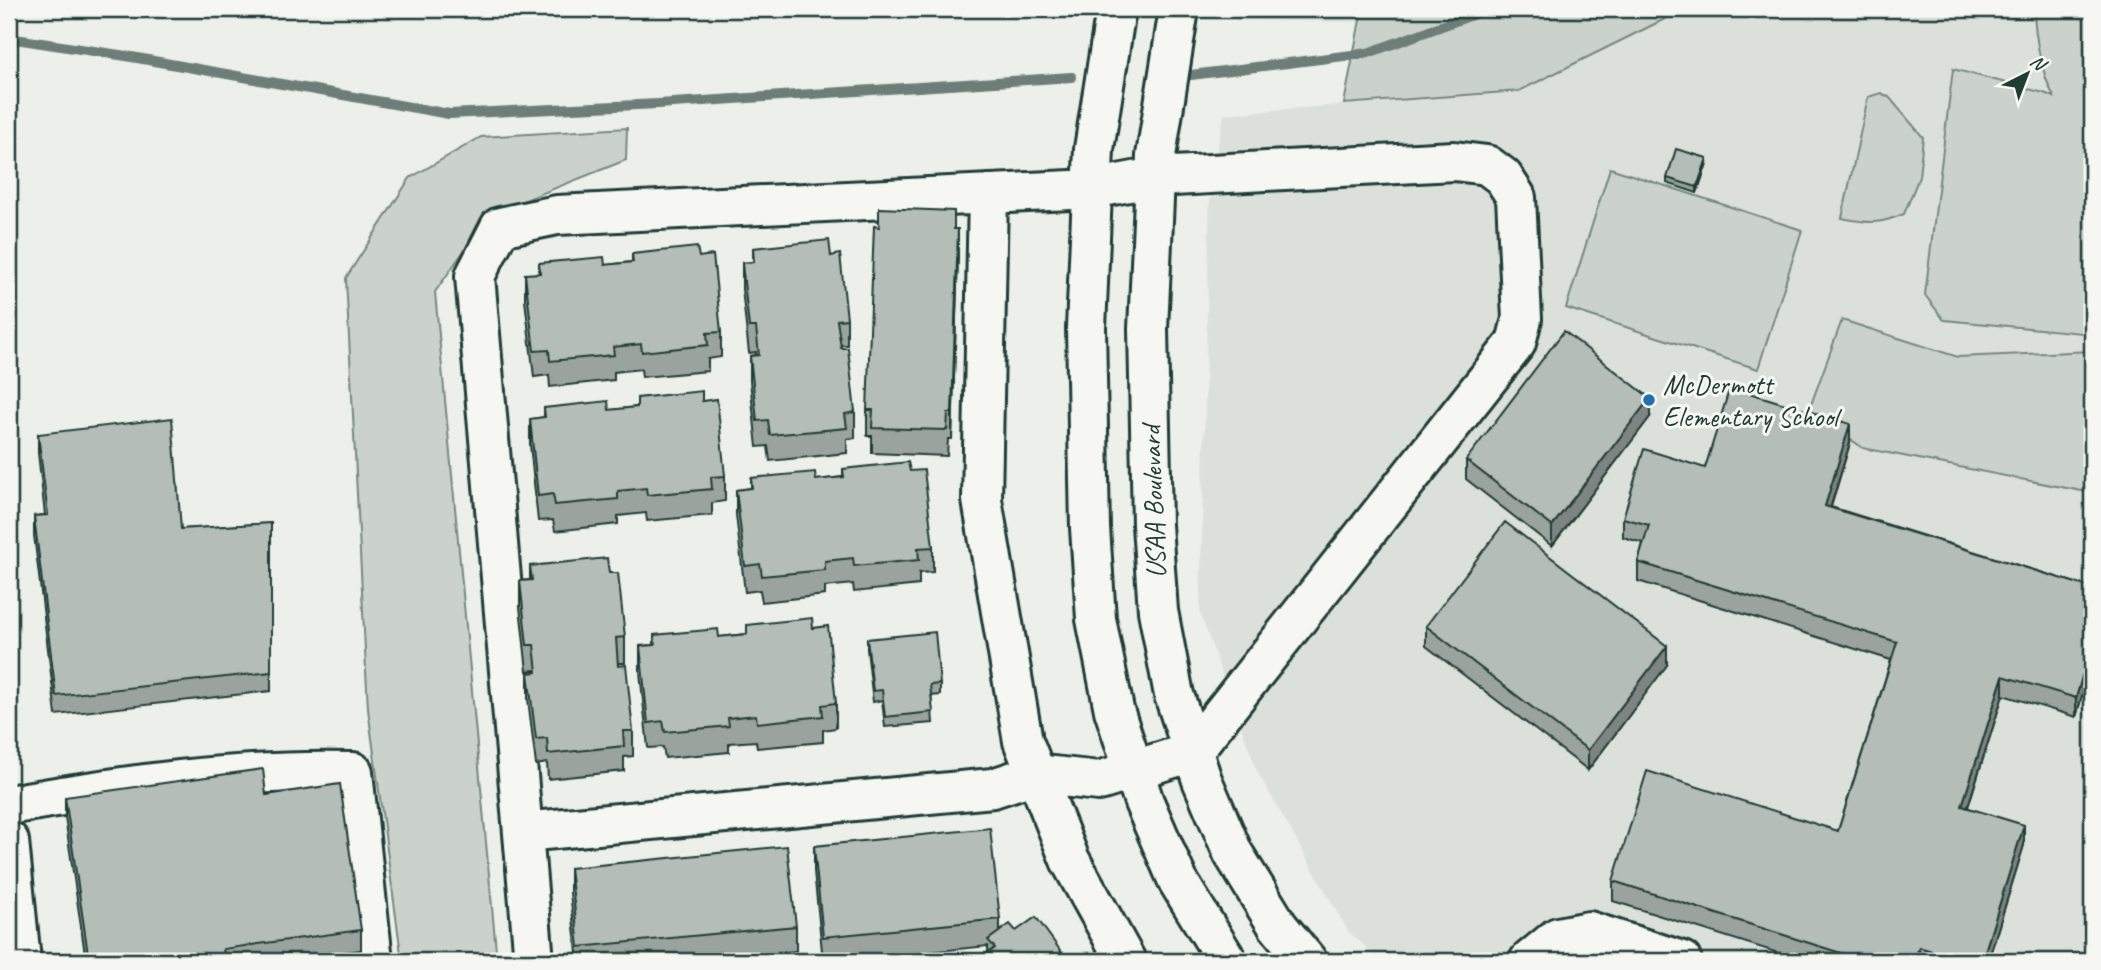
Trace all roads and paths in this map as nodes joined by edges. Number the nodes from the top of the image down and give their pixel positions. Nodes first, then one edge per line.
1 (1116, 9) edge
2 (1179, 9) edge
3 (1155, 177) junction
4 (1092, 188) junction
5 (988, 194) junction
6 (1192, 752) junction
7 (1133, 769) junction
8 (1035, 774) junction
9 (9, 805) edge
10 (523, 832) junction
11 (9, 841) edge
12 (21, 961) edge
13 (373, 961) edge
14 (534, 961) edge
15 (1126, 961) edge
16 (1227, 961) edge
17 (1307, 961) edge
18 (1529, 961) edge
19 (1682, 961) edge

1 - 4 street
2 - 3 street, USAA Boulevard
3 - 4 street
3 - 6 street, USAA Boulevard
3 - 6 street
4 - 5 street
4 - 7 street
5 - 8 street
5 - 10 street
6 - 7 street
6 - 17 street, USAA Boulevard
7 - 8 street
7 - 16 street
8 - 10 street
8 - 15 street
9 - 13 street
10 - 14 street
11 - 12 street
18 - 19 street

